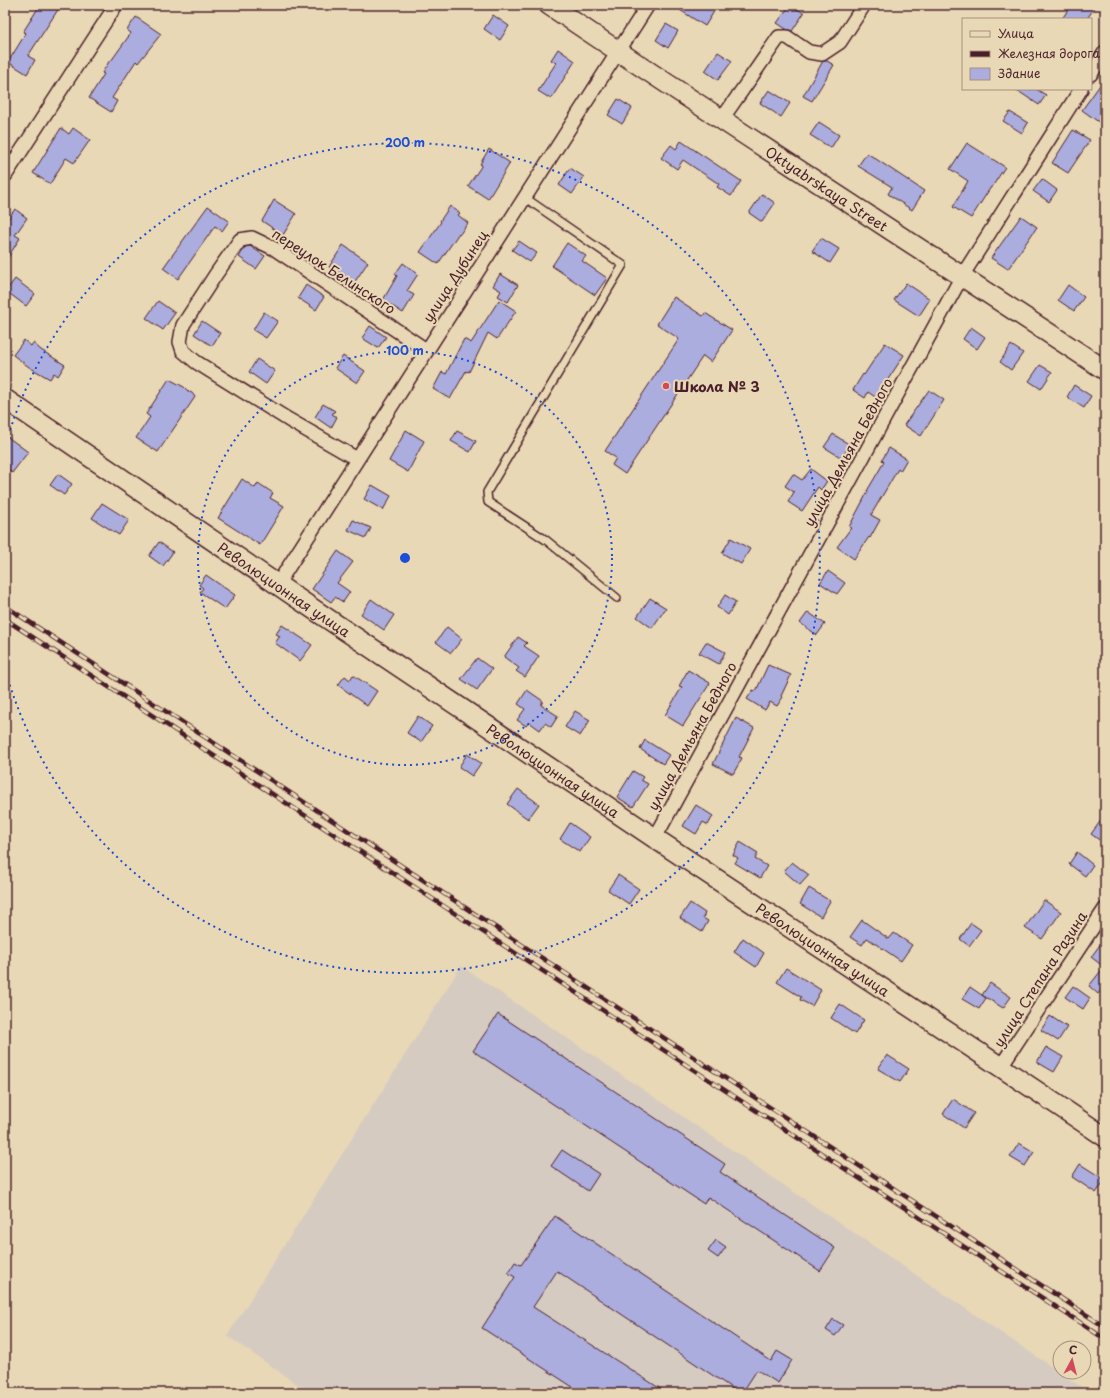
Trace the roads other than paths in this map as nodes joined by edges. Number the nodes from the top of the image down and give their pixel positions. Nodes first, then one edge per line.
1 (116, 5) edge
2 (549, 5) edge
3 (648, 5) edge
4 (864, 5) edge
5 (617, 51) junction
6 (1105, 52) edge
7 (1092, 72) edge
8 (1081, 90) edge
9 (722, 119) junction
10 (5, 176) edge
11 (524, 197) junction
12 (962, 276) junction
13 (426, 350) junction
14 (1105, 370) edge
15 (5, 399) edge
16 (357, 460) junction
17 (277, 585) junction
18 (617, 598) dead end
19 (655, 838) junction
20 (1105, 910) edge
21 (1001, 1066) junction
22 (1105, 1137) edge

1 - 10 street
2 - 5 street, Oktyabrskaya Street
3 - 5 street, улица Дубинец
4 - 9 street
5 - 9 street, Oktyabrskaya Street
5 - 11 street, улица Дубинец
6 - 7 street
8 - 12 street, улица Демьяна Бедного
9 - 12 street, Oktyabrskaya Street
11 - 13 street, улица Дубинец
11 - 18 lane
12 - 14 street, Oktyabrskaya Street
12 - 19 street, улица Демьяна Бедного
13 - 16 street, улица Дубинец
13 - 16 street, переулок Белинского
15 - 17 street, Революционная улица
16 - 17 street, улица Дубинец
17 - 19 street, Революционная улица
19 - 21 street, Революционная улица
20 - 21 street, улица Степана Разина
21 - 22 street, Революционная улица

